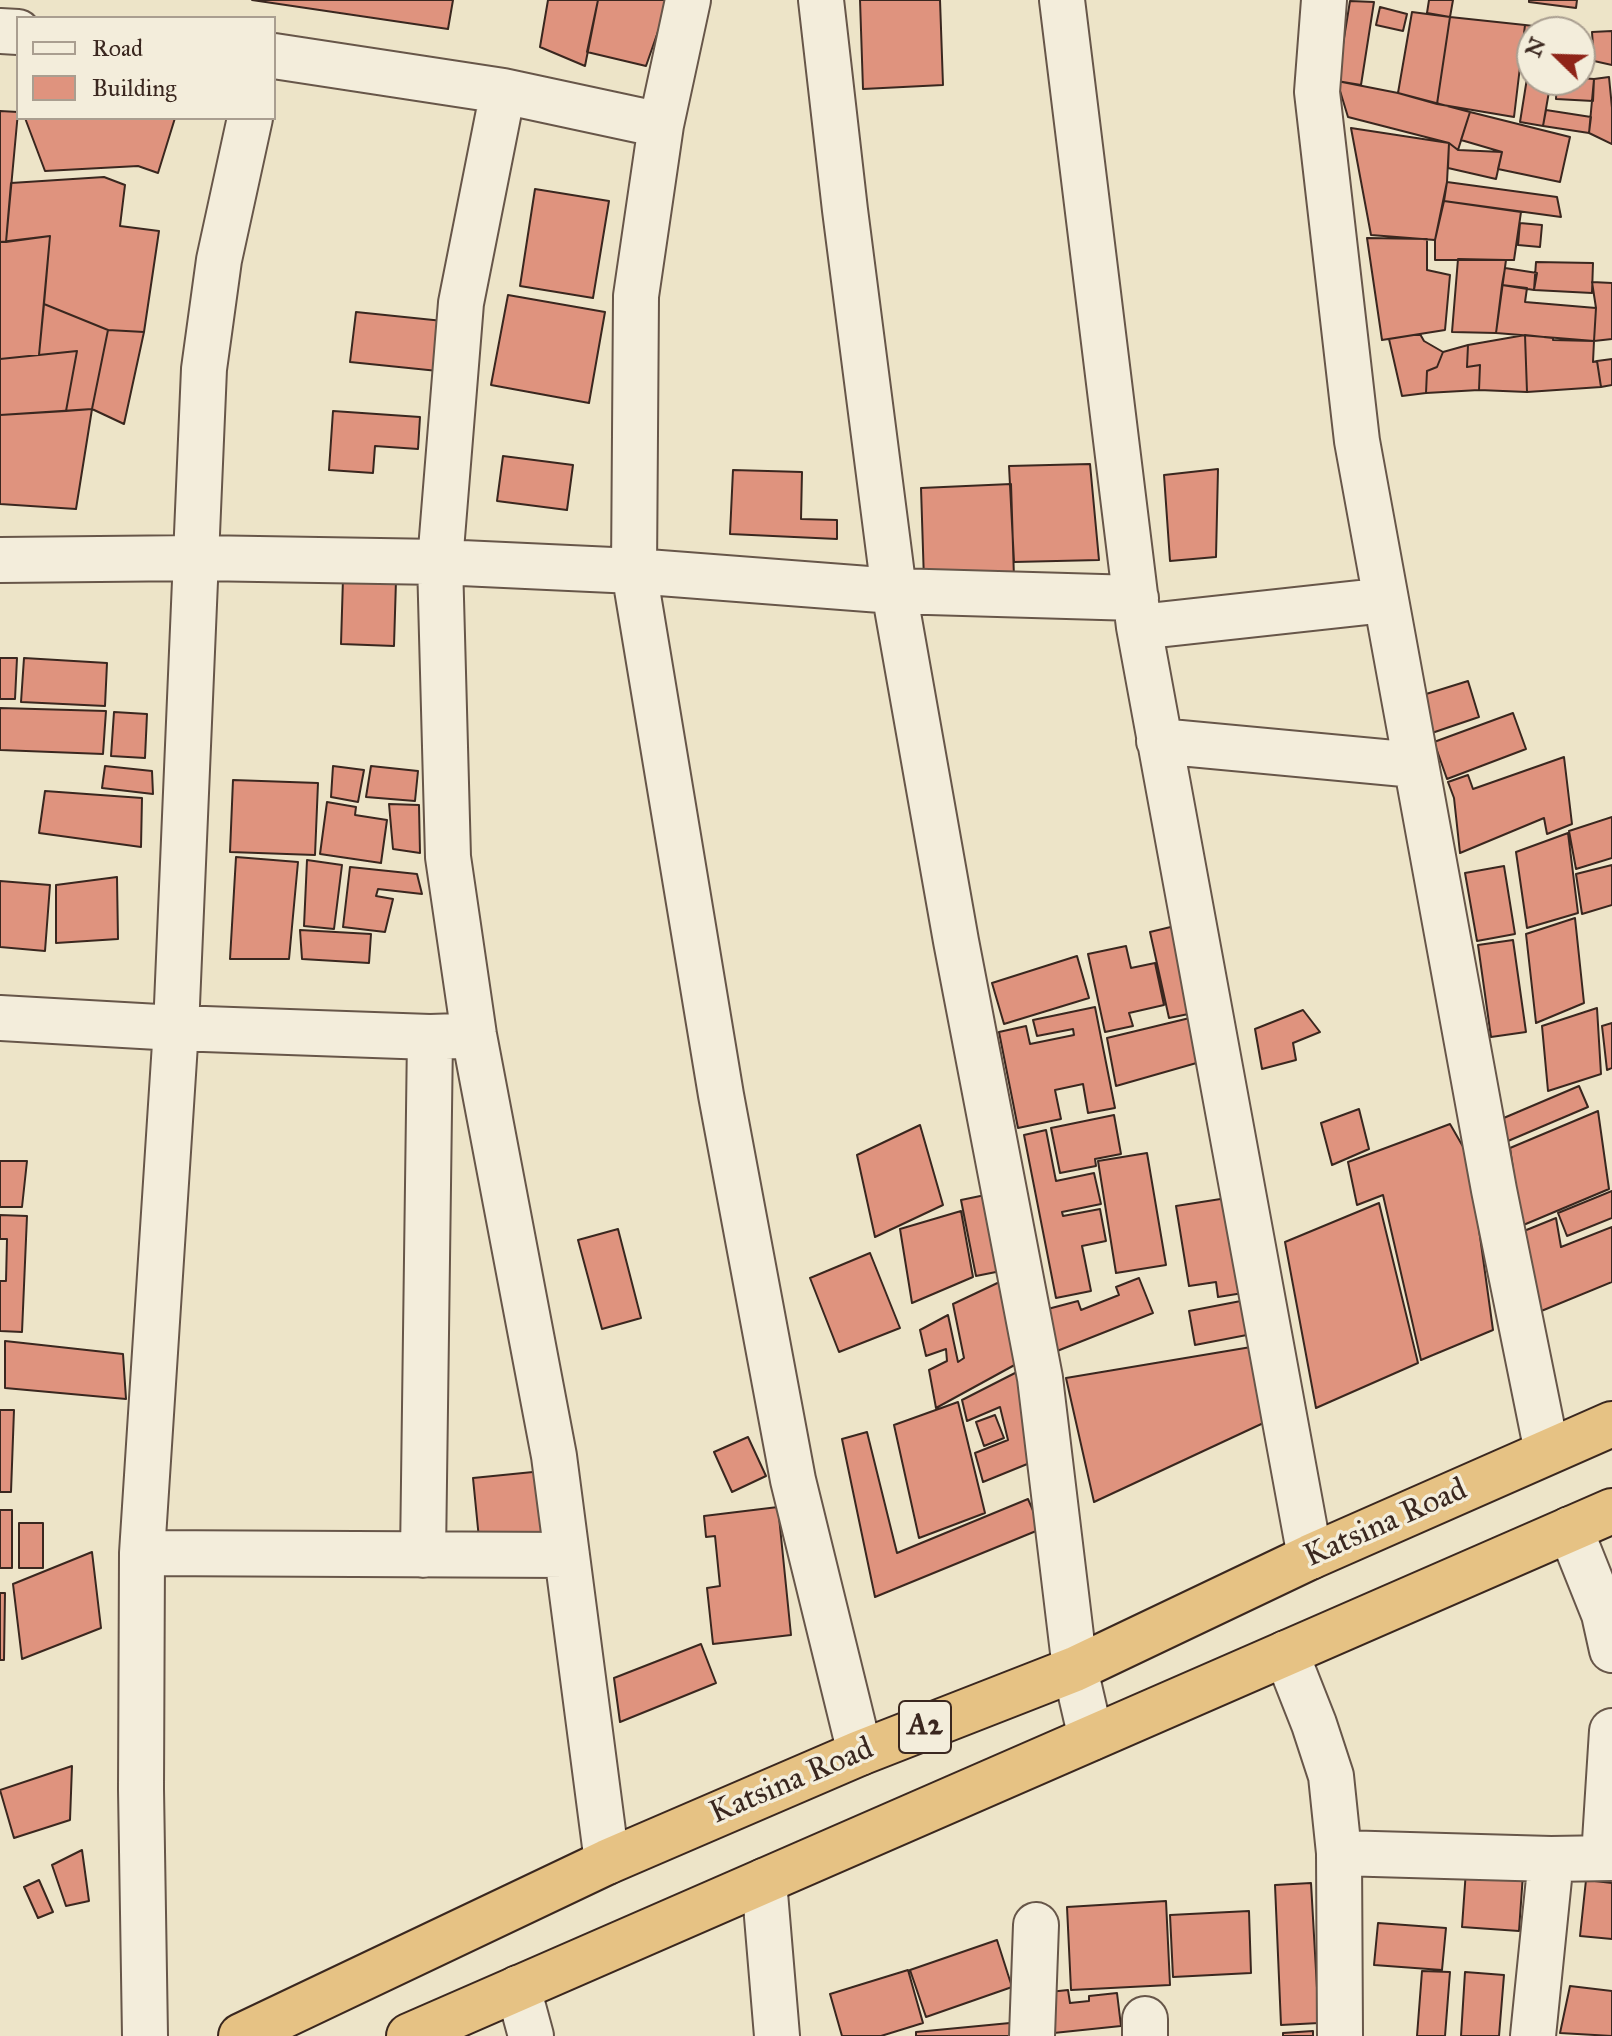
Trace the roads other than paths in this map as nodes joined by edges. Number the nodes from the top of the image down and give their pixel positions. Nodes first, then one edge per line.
1 (688, 0) edge
2 (821, 0) edge
3 (1062, 0) edge
4 (1324, 0) edge
5 (276, 56) edge
6 (503, 91) junction
7 (250, 120) edge
8 (661, 125) junction
9 (198, 558) junction
10 (0, 560) edge
11 (440, 562) junction
12 (634, 571) junction
13 (894, 591) junction
14 (1386, 600) junction
15 (1138, 612) junction
16 (1159, 741) junction
17 (1415, 765) junction
18 (0, 1018) edge
19 (176, 1028) junction
20 (474, 1035) junction
21 (430, 1037) junction
22 (1612, 1424) edge
23 (1547, 1452) junction
24 (1612, 1511) edge
25 (1570, 1529) junction
26 (142, 1553) junction
27 (423, 1555) junction
28 (567, 1555) junction
29 (1310, 1557) junction
30 (1612, 1650) edge
31 (1286, 1653) junction
32 (1075, 1669) junction
33 (1612, 1731) edge
34 (1091, 1738) junction
35 (860, 1753) junction
36 (1339, 1853) junction
37 (1608, 1858) edge
38 (1551, 1859) junction
39 (607, 1862) junction
40 (764, 1881) junction
41 (1036, 1925) dead end
42 (518, 1988) junction
43 (145, 2036) edge
44 (241, 2036) edge
45 (409, 2036) edge
46 (531, 2036) edge
47 (777, 2036) edge
48 (1032, 2036) edge
49 (1340, 2036) edge
50 (1533, 2036) edge

1 - 8 street
2 - 13 street
3 - 15 street
4 - 14 street
5 - 6 street
6 - 8 street
6 - 11 street
7 - 9 street
8 - 12 street
9 - 10 street
9 - 11 street
9 - 19 street
11 - 12 street
11 - 20 street
12 - 13 street
12 - 35 street
13 - 15 street
13 - 32 street
14 - 15 street
14 - 17 street
15 - 16 street
16 - 17 street
16 - 29 street
17 - 23 street
18 - 19 street
19 - 21 street
19 - 26 street
20 - 21 street
20 - 28 street
21 - 27 street
22 - 23 highway, Katsina Road / A2
23 - 29 highway, Katsina Road / A2
24 - 25 highway, A2
25 - 30 street
25 - 31 highway, A2
26 - 27 street
26 - 43 street
27 - 28 street
28 - 39 street
29 - 32 highway, Katsina Road / A2
31 - 34 highway, A2
31 - 36 street
32 - 34 street
32 - 35 highway, Katsina Road / A2
33 - 37 street
34 - 40 highway, A2
35 - 39 highway, Katsina Road / A2
36 - 38 street
36 - 49 street
37 - 38 street
38 - 50 street
39 - 44 highway, Katsina Road / A2
40 - 42 highway, A2
40 - 47 street
41 - 48 street
42 - 45 highway, A2
42 - 46 street

